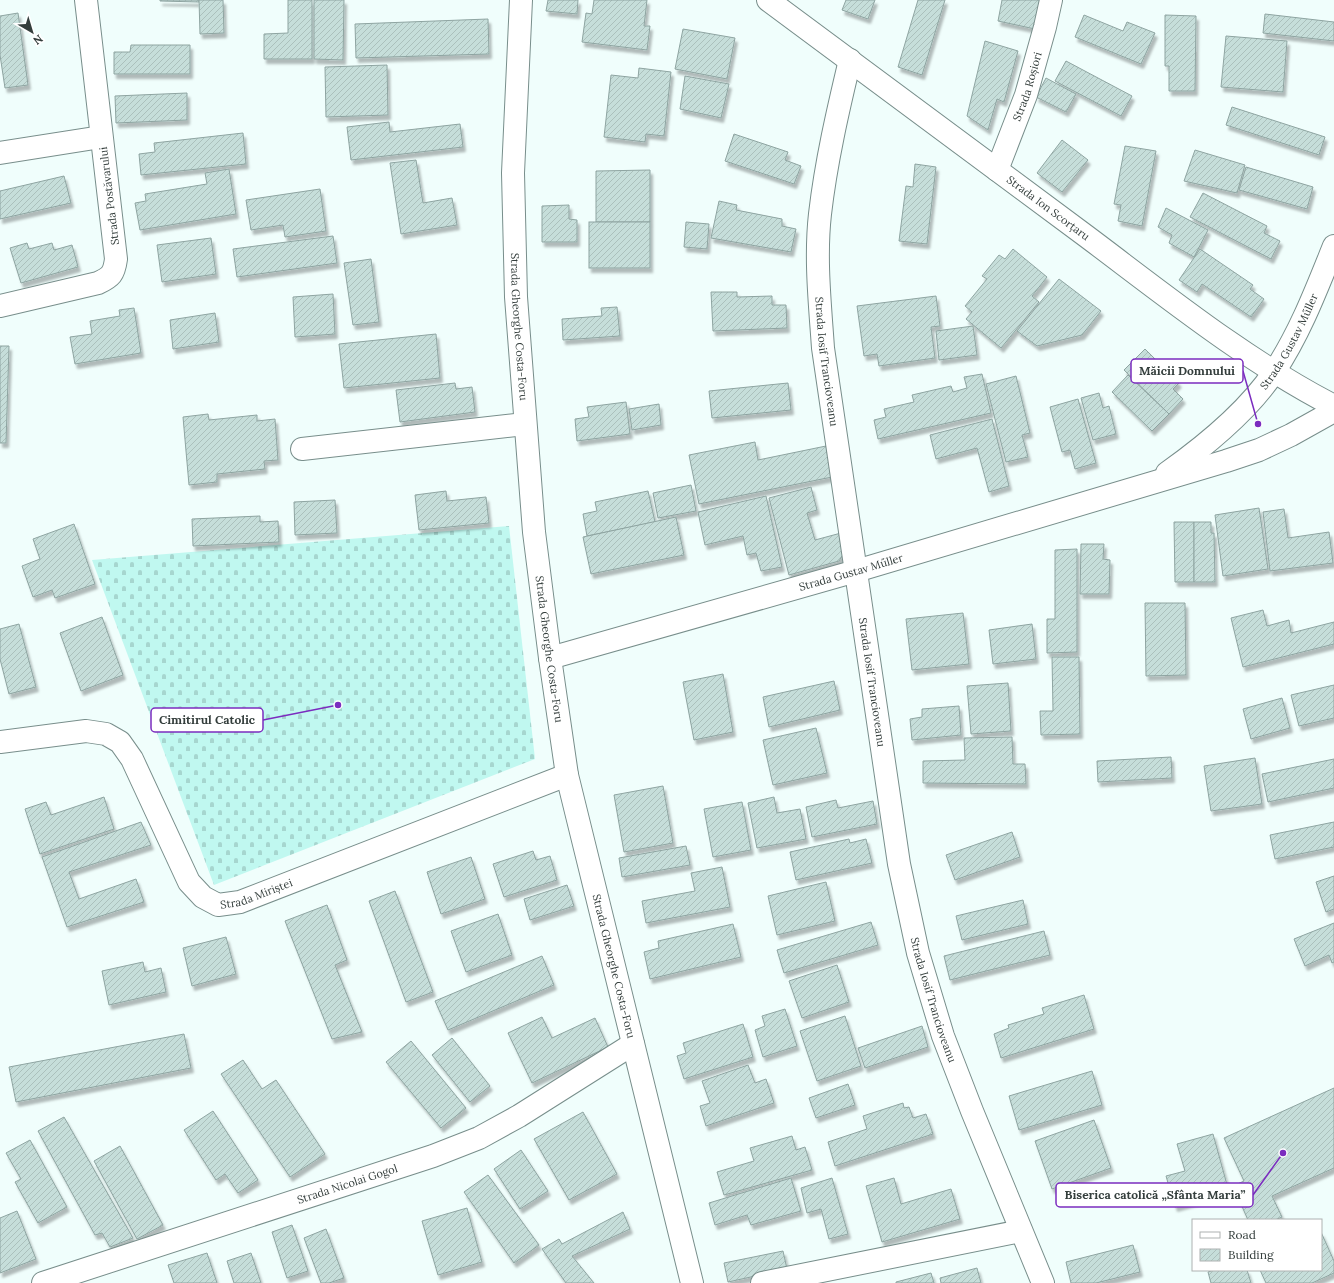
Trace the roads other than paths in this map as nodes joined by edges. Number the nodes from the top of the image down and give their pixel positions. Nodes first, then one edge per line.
1 (86, 0) edge
2 (521, 0) edge
3 (768, 0) edge
4 (1051, 0) edge
5 (850, 60) junction
6 (101, 137) junction
7 (0, 153) edge
8 (998, 170) junction
9 (1334, 246) edge
10 (0, 306) edge
11 (1274, 372) junction
12 (1334, 406) edge
13 (1334, 411) edge
14 (525, 424) junction
15 (302, 449) dead end
16 (1151, 485) junction
17 (856, 571) junction
18 (550, 658) junction
19 (0, 742) edge
20 (567, 775) junction
21 (633, 1044) junction
22 (1021, 1230) junction
23 (43, 1283) edge
24 (692, 1283) edge
25 (762, 1283) edge
26 (1043, 1283) edge

1 - 6 street, Strada Postăvarului
2 - 14 street, Strada Gheorghe Costa-Foru
3 - 5 street, Strada Ion Scorțaru
4 - 8 street, Strada Roșiori
5 - 8 street, Strada Ion Scorțaru
5 - 17 street, Strada Iosif Trancioveanu
6 - 7 street
6 - 10 street, Strada Postăvarului
8 - 11 street, Strada Ion Scorțaru
9 - 11 street, Strada Gustav Műller
11 - 12 street, Strada Ion Scorțaru
11 - 16 street, Strada Gustav Műller
13 - 16 street, Strada Gustav Műller
14 - 15 street
14 - 18 street, Strada Gheorghe Costa-Foru
16 - 17 street, Strada Gustav Műller
17 - 18 street, Strada Gustav Műller
17 - 22 street, Strada Iosif Trancioveanu
18 - 20 street, Strada Gheorghe Costa-Foru
19 - 20 street, Strada Miriștei
20 - 21 street, Strada Gheorghe Costa-Foru
21 - 23 street, Strada Nicolai Gogol
21 - 24 street, Strada Gheorghe Costa-Foru
22 - 25 street
22 - 26 street, Strada Iosif Trancioveanu

